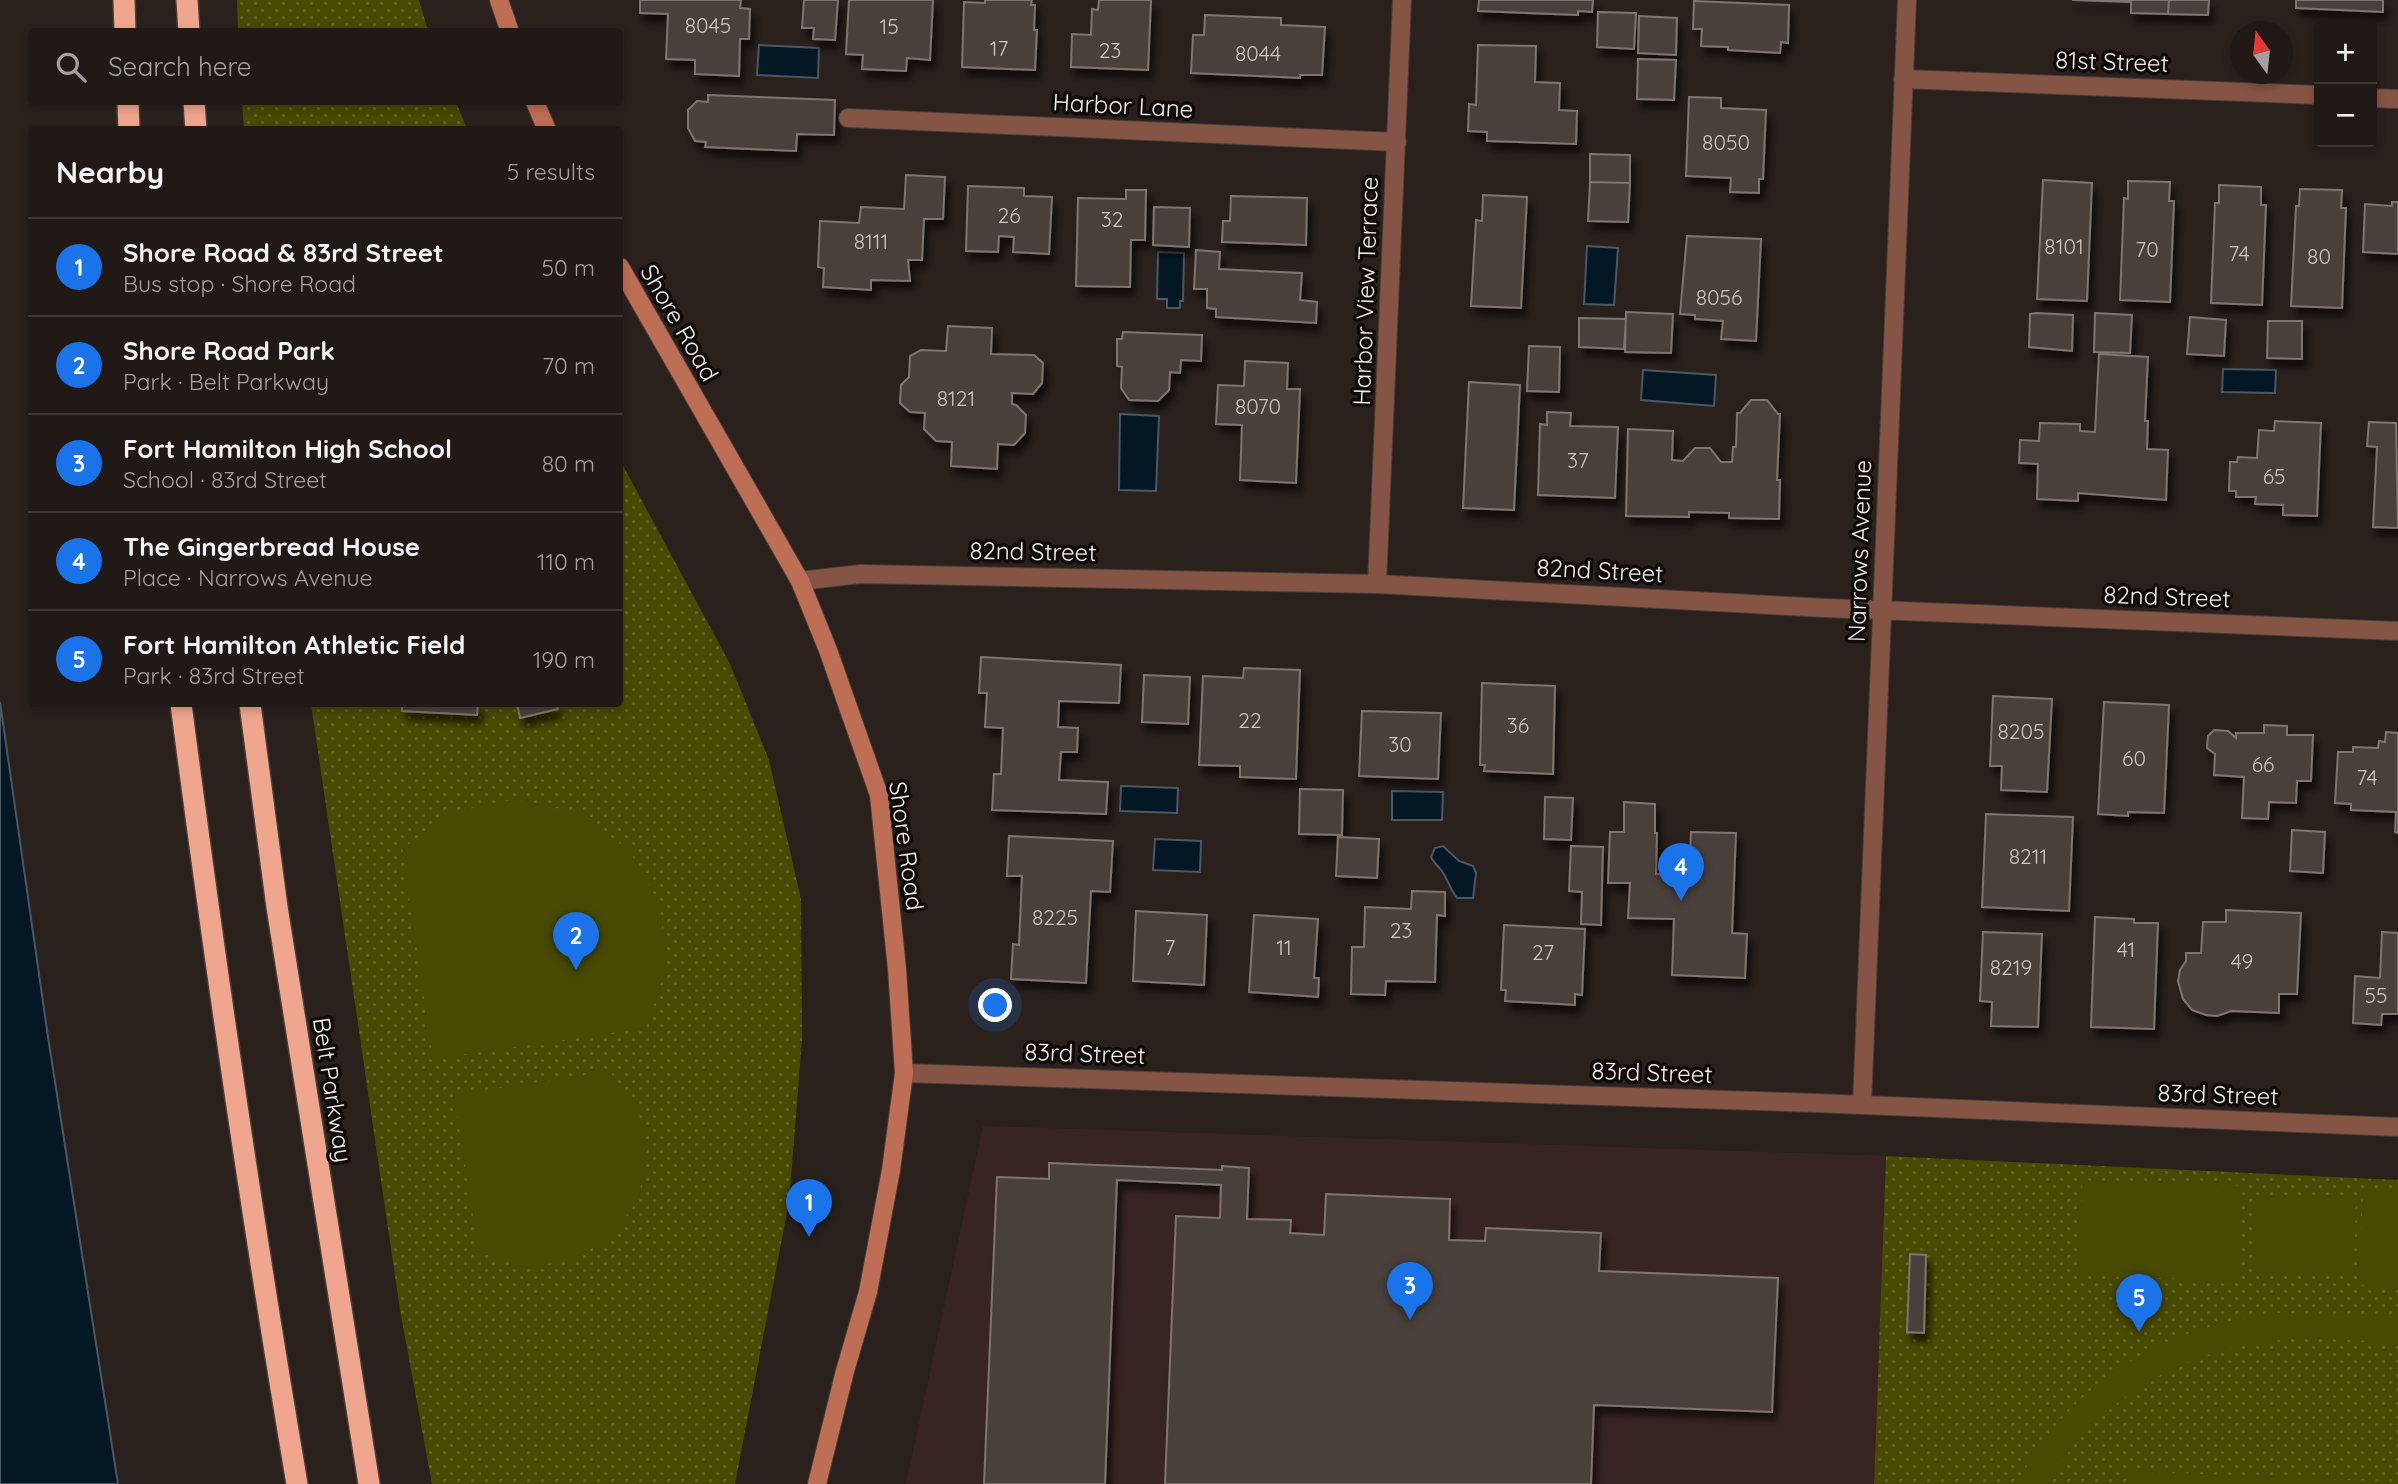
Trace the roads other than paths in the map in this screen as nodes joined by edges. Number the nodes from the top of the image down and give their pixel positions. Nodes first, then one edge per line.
1 (124, 0) edge
2 (187, 0) edge
3 (499, 0) edge
4 (1402, 0) edge
5 (1907, 0) edge
6 (125, 28) edge
7 (189, 28) edge
8 (509, 28) edge
9 (1903, 79) junction
10 (2314, 96) edge
11 (2377, 98) edge
12 (2398, 99) edge
13 (128, 105) edge
14 (194, 105) edge
15 (536, 105) edge
16 (848, 118) dead end
17 (129, 126) edge
18 (196, 126) edge
19 (545, 126) edge
20 (1397, 142) junction
21 (623, 272) edge
22 (800, 581) junction
23 (1377, 584) junction
24 (1883, 610) junction
25 (2398, 631) edge
26 (181, 707) edge
27 (250, 707) edge
28 (904, 1073) junction
29 (1863, 1105) junction
30 (2398, 1127) edge
31 (297, 1484) edge
32 (369, 1484) edge
33 (817, 1484) edge

1 - 6 highway
2 - 7 highway
3 - 8 street
4 - 20 street, Harbor View Terrace
5 - 9 street, Narrows Avenue
9 - 10 street, 81st Street
9 - 24 street, Narrows Avenue
11 - 12 street
13 - 17 highway
14 - 18 highway
15 - 19 street
16 - 20 street, Harbor Lane
20 - 23 street, Harbor View Terrace
21 - 22 street, Shore Road
22 - 23 street, 82nd Street
22 - 28 street, Shore Road
23 - 24 street, 82nd Street
24 - 25 street, 82nd Street
24 - 29 street, Narrows Avenue
26 - 31 highway
27 - 32 highway, Belt Parkway
28 - 29 street, 83rd Street
28 - 33 street, Shore Road
29 - 30 street, 83rd Street

